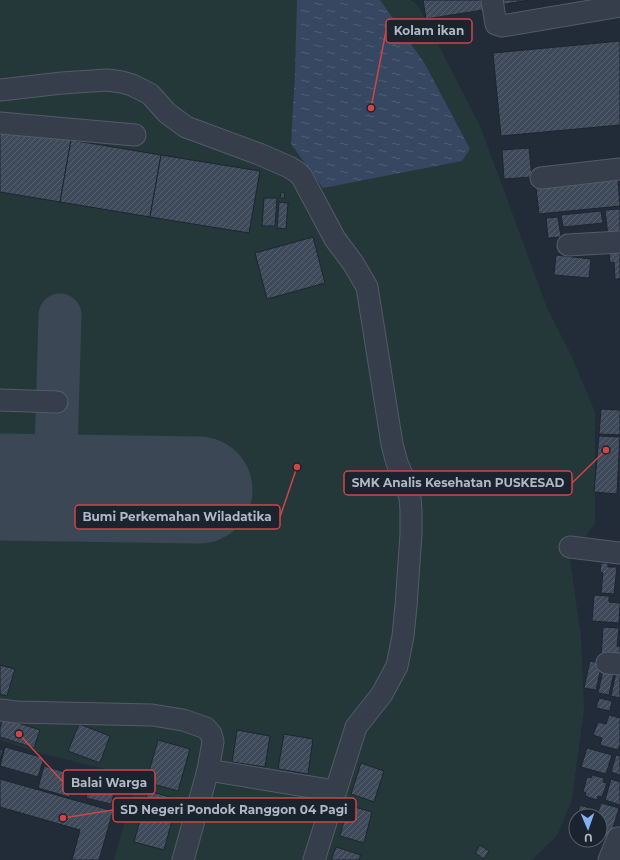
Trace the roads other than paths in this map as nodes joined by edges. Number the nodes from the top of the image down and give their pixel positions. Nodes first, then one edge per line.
1 (492, 0) edge
2 (620, 6) edge
3 (562, 8) edge
4 (0, 90) edge
5 (0, 123) edge
6 (135, 135) dead end
7 (620, 169) edge
8 (541, 178) dead end
9 (620, 242) edge
10 (568, 245) dead end
11 (0, 400) edge
12 (58, 402) dead end
13 (570, 547) dead end
14 (620, 553) edge
15 (0, 710) edge
16 (208, 770) junction
17 (335, 791) junction
18 (619, 838) edge
19 (183, 860) edge
20 (314, 860) edge
21 (609, 860) edge

1 - 3 street
2 - 3 street
4 - 17 street
5 - 6 street
7 - 8 street
9 - 10 street
11 - 12 street
13 - 14 street
15 - 16 street
16 - 17 street
16 - 19 street
17 - 20 street
18 - 21 street

